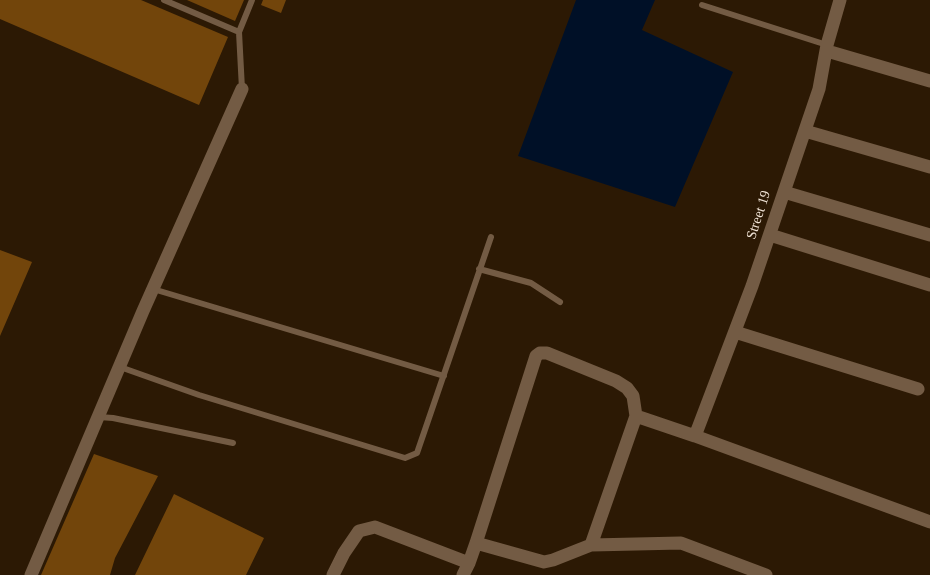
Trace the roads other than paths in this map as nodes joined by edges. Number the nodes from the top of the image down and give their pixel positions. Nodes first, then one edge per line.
1 (164, 0) edge
2 (252, 0) edge
3 (840, 0) edge
4 (702, 5) dead end
5 (239, 32) junction
6 (827, 48) junction
7 (930, 81) edge
8 (242, 89) joint
9 (805, 131) junction
10 (930, 167) edge
11 (784, 192) junction
12 (770, 235) junction
13 (930, 235) edge
14 (491, 237) dead end
15 (479, 269) junction
16 (930, 284) edge
17 (153, 289) junction
18 (560, 302) dead end
19 (736, 332) junction
20 (120, 367) junction
21 (444, 376) junction
22 (918, 389) dead end
23 (636, 416) junction
24 (99, 418) junction
25 (695, 436) junction
26 (233, 443) dead end
27 (930, 522) edge
28 (476, 543) junction
29 (591, 545) junction
30 (469, 563) junction
31 (31, 575) edge
32 (333, 575) edge
33 (463, 575) edge
34 (766, 575) edge

1 - 5 lane
2 - 5 lane
3 - 6 street, Street 19
4 - 6 lane
5 - 8 lane
6 - 7 street
6 - 9 street, Street 19
8 - 17 street
9 - 10 street
9 - 11 street, Street 19
11 - 12 street, Street 19
11 - 13 street
12 - 16 street
12 - 19 street, Street 19
14 - 15 lane
15 - 18 lane
15 - 21 lane
17 - 20 street
17 - 21 lane
19 - 22 street
19 - 25 street, Street 19
20 - 21 lane
20 - 24 street
23 - 25 street
23 - 28 street
23 - 29 street
24 - 26 lane
24 - 31 street
25 - 27 street
28 - 29 street
28 - 30 street
29 - 34 street
30 - 32 street
30 - 33 street

